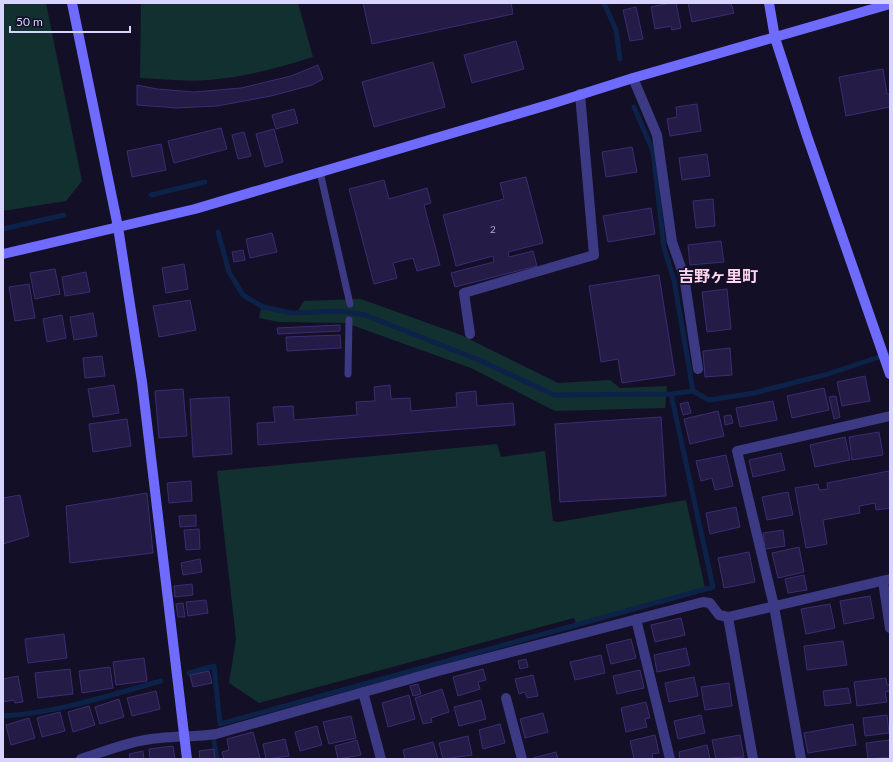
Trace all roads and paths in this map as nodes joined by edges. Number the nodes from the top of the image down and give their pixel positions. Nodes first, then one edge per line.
1 (72, 3) edge
2 (769, 3) edge
3 (890, 4) edge
4 (776, 38) junction
5 (633, 78) junction
6 (580, 94) junction
7 (320, 172) junction
8 (118, 227) junction
9 (3, 254) edge
10 (350, 304) dead end
11 (349, 320) dead end
12 (470, 334) dead end
13 (698, 369) dead end
14 (889, 370) edge
15 (348, 374) dead end
16 (890, 416) edge
17 (886, 580) edge
18 (774, 606) junction
19 (728, 617) junction
20 (636, 619) junction
21 (890, 628) edge
22 (363, 692) junction
23 (506, 698) dead end
24 (184, 738) junction
25 (753, 758) edge
26 (81, 759) edge
27 (187, 759) edge
28 (381, 759) edge
29 (522, 759) edge
30 (670, 759) edge
31 (801, 759) edge

1 - 8 street
2 - 4 street
3 - 4 street
4 - 5 street
4 - 14 street
5 - 6 street
5 - 13 street
6 - 7 street
6 - 12 street
7 - 8 street
7 - 10 lane
8 - 9 street
8 - 24 street
11 - 15 lane
16 - 18 street
17 - 18 street
17 - 21 street
18 - 19 street
18 - 31 street
19 - 20 street
19 - 25 street
20 - 22 street
20 - 30 street
22 - 24 street
22 - 28 street
23 - 29 street
24 - 26 street
24 - 27 street

